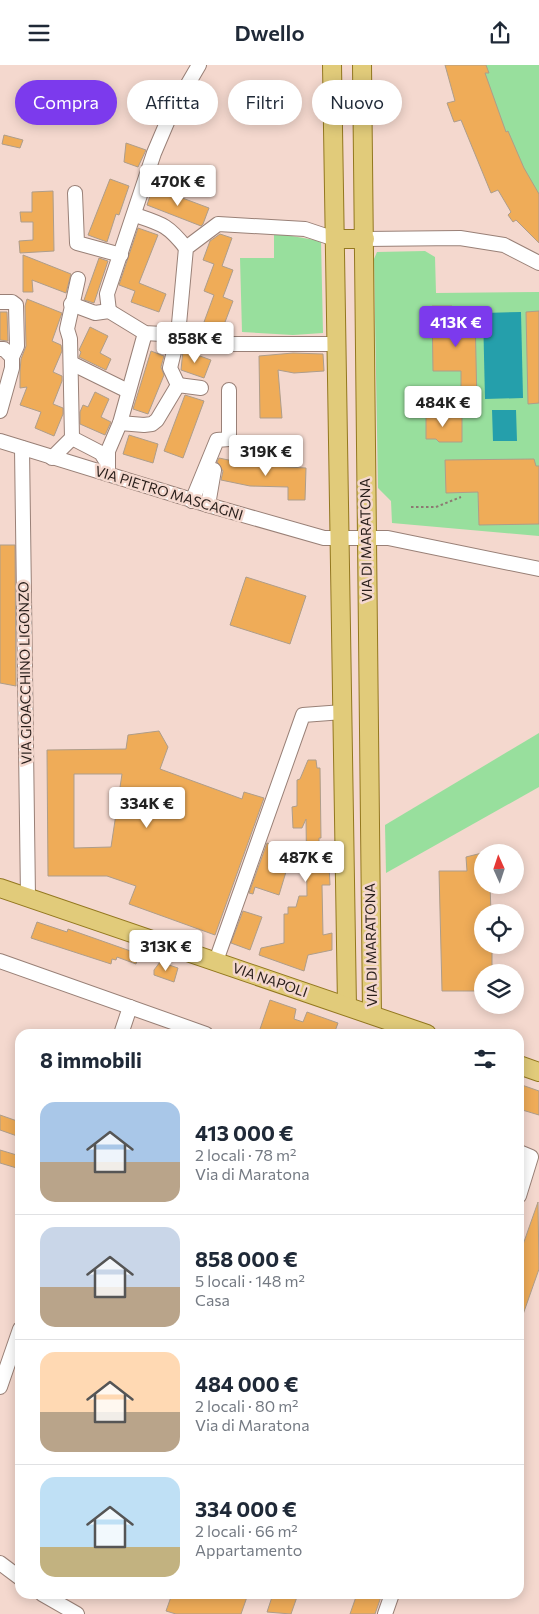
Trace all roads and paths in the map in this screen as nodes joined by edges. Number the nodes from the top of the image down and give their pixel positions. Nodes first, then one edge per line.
1 (199, 65) edge
2 (332, 65) edge
3 (362, 65) edge
4 (76, 193) dead end
5 (135, 215) junction
6 (335, 239) junction
7 (365, 239) junction
8 (186, 249) junction
9 (120, 255) junction
10 (539, 263) edge
11 (78, 279) dead end
12 (0, 302) edge
13 (71, 304) junction
14 (109, 311) junction
15 (145, 333) junction
16 (178, 335) junction
17 (338, 344) junction
18 (6, 353) edge
19 (71, 363) junction
20 (4, 384) edge
21 (178, 385) junction
22 (200, 388) dead end
23 (128, 391) junction
24 (229, 391) dead end
25 (0, 411) edge
26 (120, 423) junction
27 (72, 438) junction
28 (0, 441) edge
29 (22, 448) junction
30 (52, 458) junction
31 (107, 468) junction
32 (214, 470) dead end
33 (461, 497) dead end
34 (192, 501) junction
35 (208, 505) junction
36 (411, 507) dead end
37 (340, 537) junction
38 (366, 538) junction
39 (539, 569) edge
40 (343, 712) junction
41 (0, 888) edge
42 (28, 897) junction
43 (0, 961) edge
44 (216, 961) junction
45 (346, 1006) junction
46 (130, 1007) junction
47 (372, 1014) junction
48 (123, 1029) edge
49 (192, 1029) edge
50 (413, 1029) edge
51 (524, 1067) edge
52 (539, 1072) edge
53 (524, 1154) edge
54 (524, 1182) edge
55 (15, 1344) edge
56 (0, 1387) edge
57 (0, 1563) edge
58 (15, 1574) edge
59 (51, 1599) edge
60 (390, 1599) edge
61 (77, 1614) edge
62 (385, 1614) edge

1 - 5 street
2 - 6 main road, VIA DI MARATONA
3 - 7 main road, VIA DI MARATONA
4 - 9 street
5 - 8 street
5 - 9 street
6 - 7 main road
6 - 8 street
6 - 17 main road, VIA DI MARATONA
7 - 10 street
7 - 38 main road, VIA DI MARATONA
8 - 16 street
9 - 14 street
11 - 13 street
12 - 18 street
13 - 14 street
13 - 19 street
14 - 15 street
15 - 16 street
15 - 23 street
16 - 17 street
16 - 21 street
17 - 37 main road, VIA DI MARATONA
18 - 20 street
19 - 23 street
19 - 27 street
20 - 25 street
21 - 22 street
21 - 26 street
23 - 26 street
24 - 34 street
26 - 31 street
27 - 30 street
27 - 31 street
28 - 29 street, VIA PIETRO MASCAGNI
29 - 30 street, VIA PIETRO MASCAGNI
29 - 42 street, VIA GIOACCHINO LIGONZO
30 - 31 street, VIA PIETRO MASCAGNI
31 - 34 street, VIA PIETRO MASCAGNI
32 - 35 street
33 - 36 path
34 - 35 street, VIA PIETRO MASCAGNI
35 - 37 street, VIA PIETRO MASCAGNI
37 - 38 street, VIA PIETRO MASCAGNI
37 - 40 main road, VIA DI MARATONA
38 - 39 street, VIA PIETRO MASCAGNI
38 - 47 main road, VIA DI MARATONA
40 - 44 street
40 - 45 main road, VIA DI MARATONA
41 - 42 main road, VIA NAPOLI
42 - 44 main road, VIA NAPOLI
43 - 46 street
44 - 45 main road, VIA NAPOLI
45 - 47 main road, VIA NAPOLI
46 - 48 street
46 - 49 street
47 - 50 main road, VIA NAPOLI
51 - 52 main road
53 - 54 street
55 - 56 street
57 - 58 street
59 - 61 street
60 - 62 street

